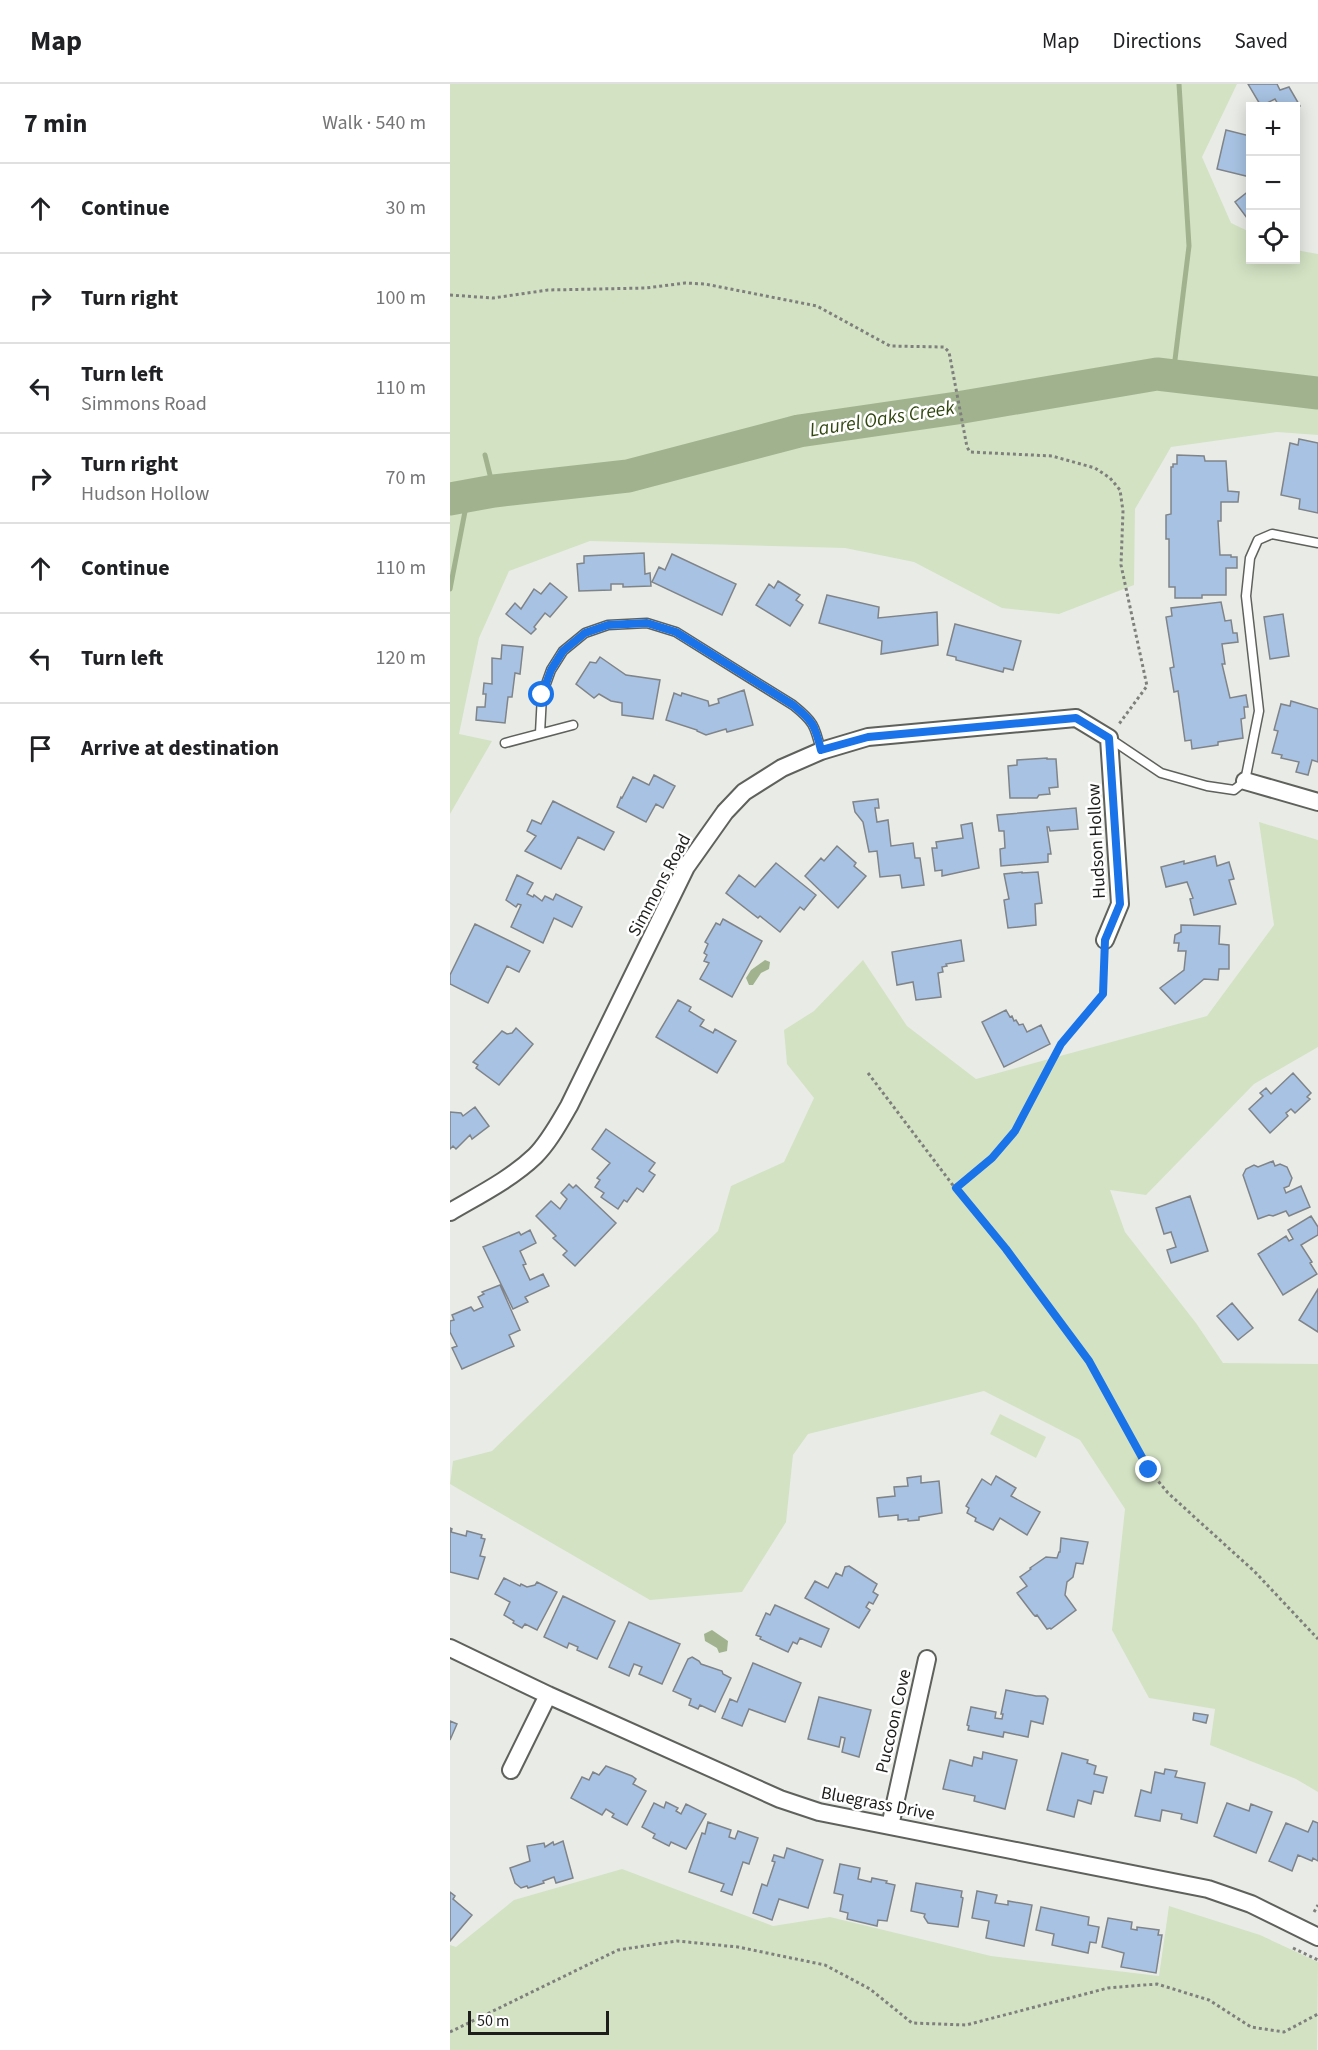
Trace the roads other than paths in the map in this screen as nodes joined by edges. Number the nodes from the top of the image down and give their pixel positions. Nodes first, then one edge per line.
1 (1318, 543) edge
2 (573, 725) dead end
3 (540, 734) junction
4 (1109, 738) junction
5 (505, 743) dead end
6 (821, 750) junction
7 (1245, 781) junction
8 (1318, 802) edge
9 (1105, 940) road end
10 (450, 1212) edge
11 (450, 1648) edge
12 (927, 1659) dead end
13 (548, 1695) junction
14 (511, 1770) dead end
15 (890, 1826) junction
16 (1318, 1937) edge

1 - 7 lane
2 - 3 lane
3 - 5 lane
3 - 6 lane
4 - 6 street, Simmons Road
4 - 7 lane
4 - 9 street, Hudson Hollow
6 - 10 street, Simmons Road
7 - 8 street
11 - 13 street, Bluegrass Drive
12 - 15 street, Puccoon Cove
13 - 14 street
13 - 15 street, Bluegrass Drive
15 - 16 street, Bluegrass Drive

